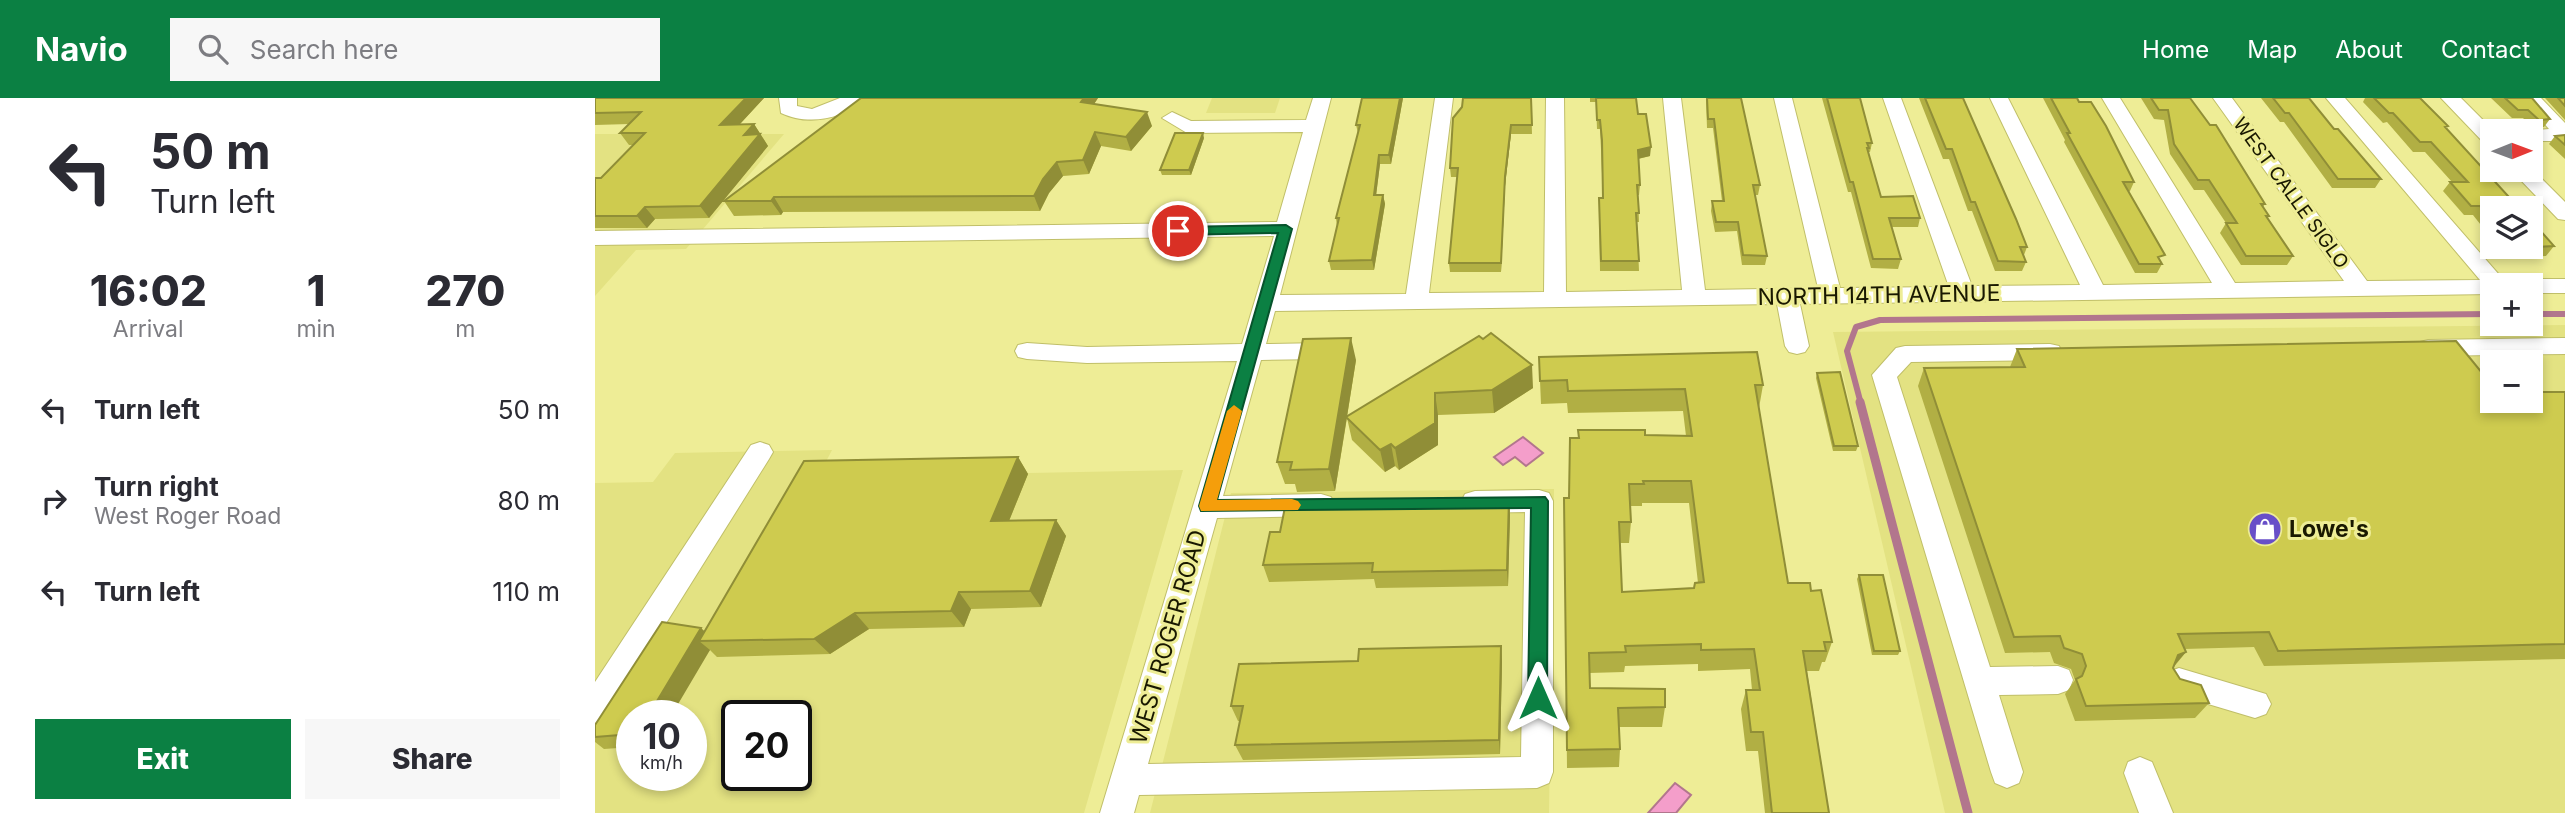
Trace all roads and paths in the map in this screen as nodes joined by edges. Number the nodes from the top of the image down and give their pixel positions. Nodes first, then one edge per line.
1 (788, 98) edge
2 (852, 98) edge
3 (1322, 98) edge
4 (1444, 98) edge
5 (1555, 98) edge
6 (1672, 98) edge
7 (1783, 98) edge
8 (1892, 98) edge
9 (1999, 98) edge
10 (2111, 98) edge
11 (2222, 98) edge
12 (2335, 98) edge
13 (2451, 98) edge
14 (2531, 98) edge
15 (1172, 118) dead end
16 (1314, 126) junction
17 (2480, 126) edge
18 (2543, 135) edge
19 (2533, 182) edge
20 (2565, 214) edge
21 (1286, 229) junction
22 (595, 238) edge
23 (2487, 273) edge
24 (2543, 286) edge
25 (2565, 286) edge
26 (2480, 287) edge
27 (2227, 289) junction
28 (2360, 289) junction
29 (2094, 290) junction
30 (1963, 293) junction
31 (1831, 296) junction
32 (1694, 297) junction
33 (1555, 298) junction
34 (1417, 300) junction
35 (1266, 303) junction
36 (1789, 307) junction
37 (1797, 346) dead end
38 (2565, 346) edge
39 (2400, 348) edge
40 (1027, 351) dead end
41 (1324, 351) edge
42 (1252, 352) junction
43 (2070, 352) edge
44 (760, 452) dead end
45 (1442, 503) edge
46 (1345, 504) edge
47 (1207, 506) junction
48 (2058, 680) dead end
49 (1979, 681) junction
50 (2179, 682) edge
51 (2255, 705) dead end
52 (595, 709) edge
53 (2007, 772) dead end
54 (2140, 773) dead end
55 (1127, 780) junction
56 (1117, 813) edge
57 (2156, 813) edge

1 - 2 street
3 - 16 street, WEST ROGER ROAD
4 - 34 street
5 - 33 street
6 - 32 street
7 - 31 street
8 - 30 street
9 - 29 street
10 - 27 street
11 - 28 street, WEST CALLE SIGLO
12 - 23 street
13 - 17 street
14 - 18 street
15 - 16 street
16 - 21 street, WEST ROGER ROAD
19 - 20 street
21 - 22 street
21 - 35 street, WEST ROGER ROAD
24 - 25 street
26 - 28 street, NORTH 14TH AVENUE
27 - 28 street, NORTH 14TH AVENUE
27 - 29 street, NORTH 14TH AVENUE
29 - 30 street, NORTH 14TH AVENUE
30 - 31 street, NORTH 14TH AVENUE
31 - 36 street, NORTH 14TH AVENUE
32 - 33 street, NORTH 14TH AVENUE
32 - 36 street, NORTH 14TH AVENUE
33 - 34 street, NORTH 14TH AVENUE
34 - 35 street, NORTH 14TH AVENUE
35 - 42 street, WEST ROGER ROAD
36 - 37 street
38 - 39 street
40 - 42 street
41 - 42 street
42 - 47 street, WEST ROGER ROAD
43 - 49 street
44 - 52 street
45 - 55 street
46 - 47 street
47 - 55 street, WEST ROGER ROAD
48 - 49 street
49 - 53 street
50 - 51 street
54 - 57 street
55 - 56 street, WEST ROGER ROAD

